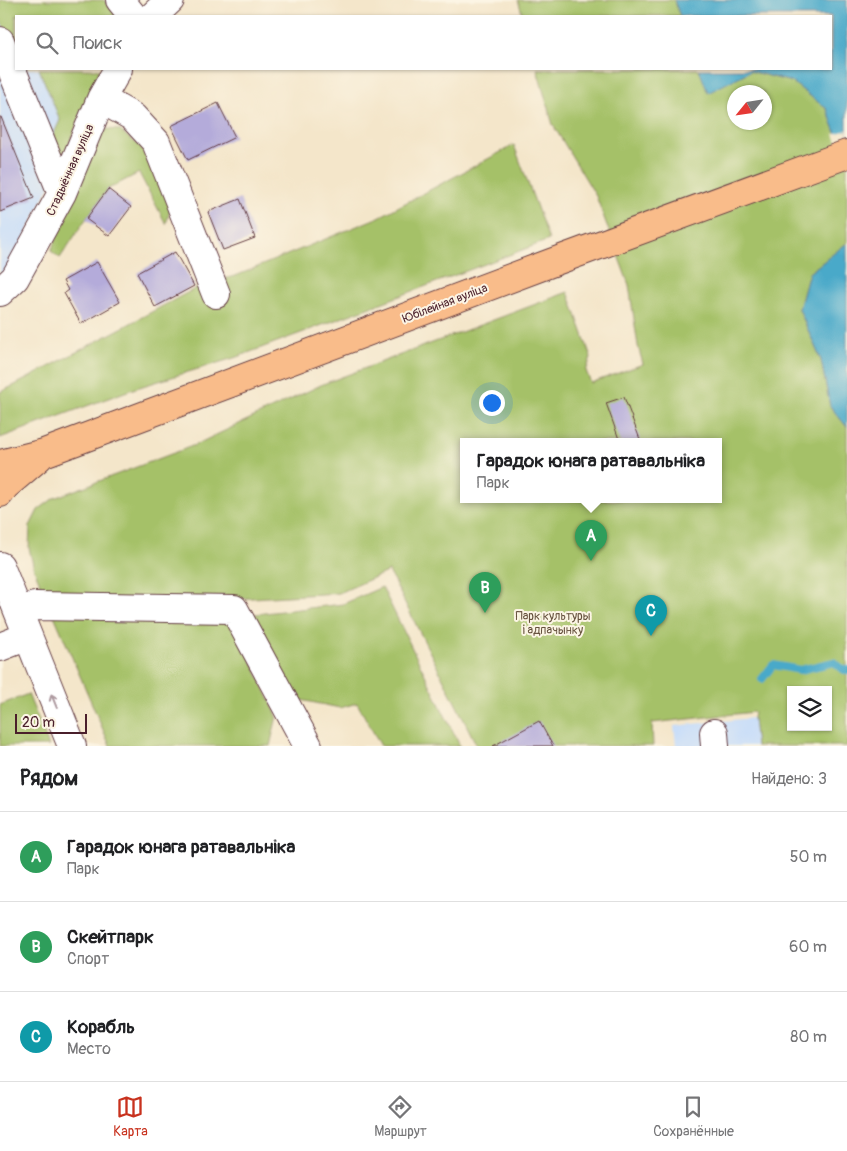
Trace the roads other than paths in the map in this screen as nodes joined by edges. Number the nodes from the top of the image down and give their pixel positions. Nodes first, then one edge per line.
1 (120, 0) edge
2 (170, 0) edge
3 (132, 15) edge
4 (154, 15) edge
5 (2, 52) edge
6 (117, 70) edge
7 (101, 99) junction
8 (847, 154) edge
9 (62, 193) junction
10 (0, 292) edge
11 (216, 294) dead end
12 (44, 453) junction
13 (0, 464) edge
14 (0, 493) edge
15 (0, 566) edge
16 (11, 608) edge
17 (28, 636) junction
18 (0, 647) edge
19 (72, 746) edge
20 (308, 746) edge

1 - 3 street
2 - 4 street
5 - 9 street
6 - 7 street, Стадыённая вуліца
7 - 9 street, Стадыённая вуліца
7 - 11 street
8 - 12 main road, Юбілейная вуліца
9 - 10 street, Стадыённая вуліца
12 - 13 main road, Юбілейная вуліца
12 - 14 main road, Юбілейная вуліца
15 - 16 street
16 - 17 street
16 - 20 street
17 - 18 street
19 -> 17 street

